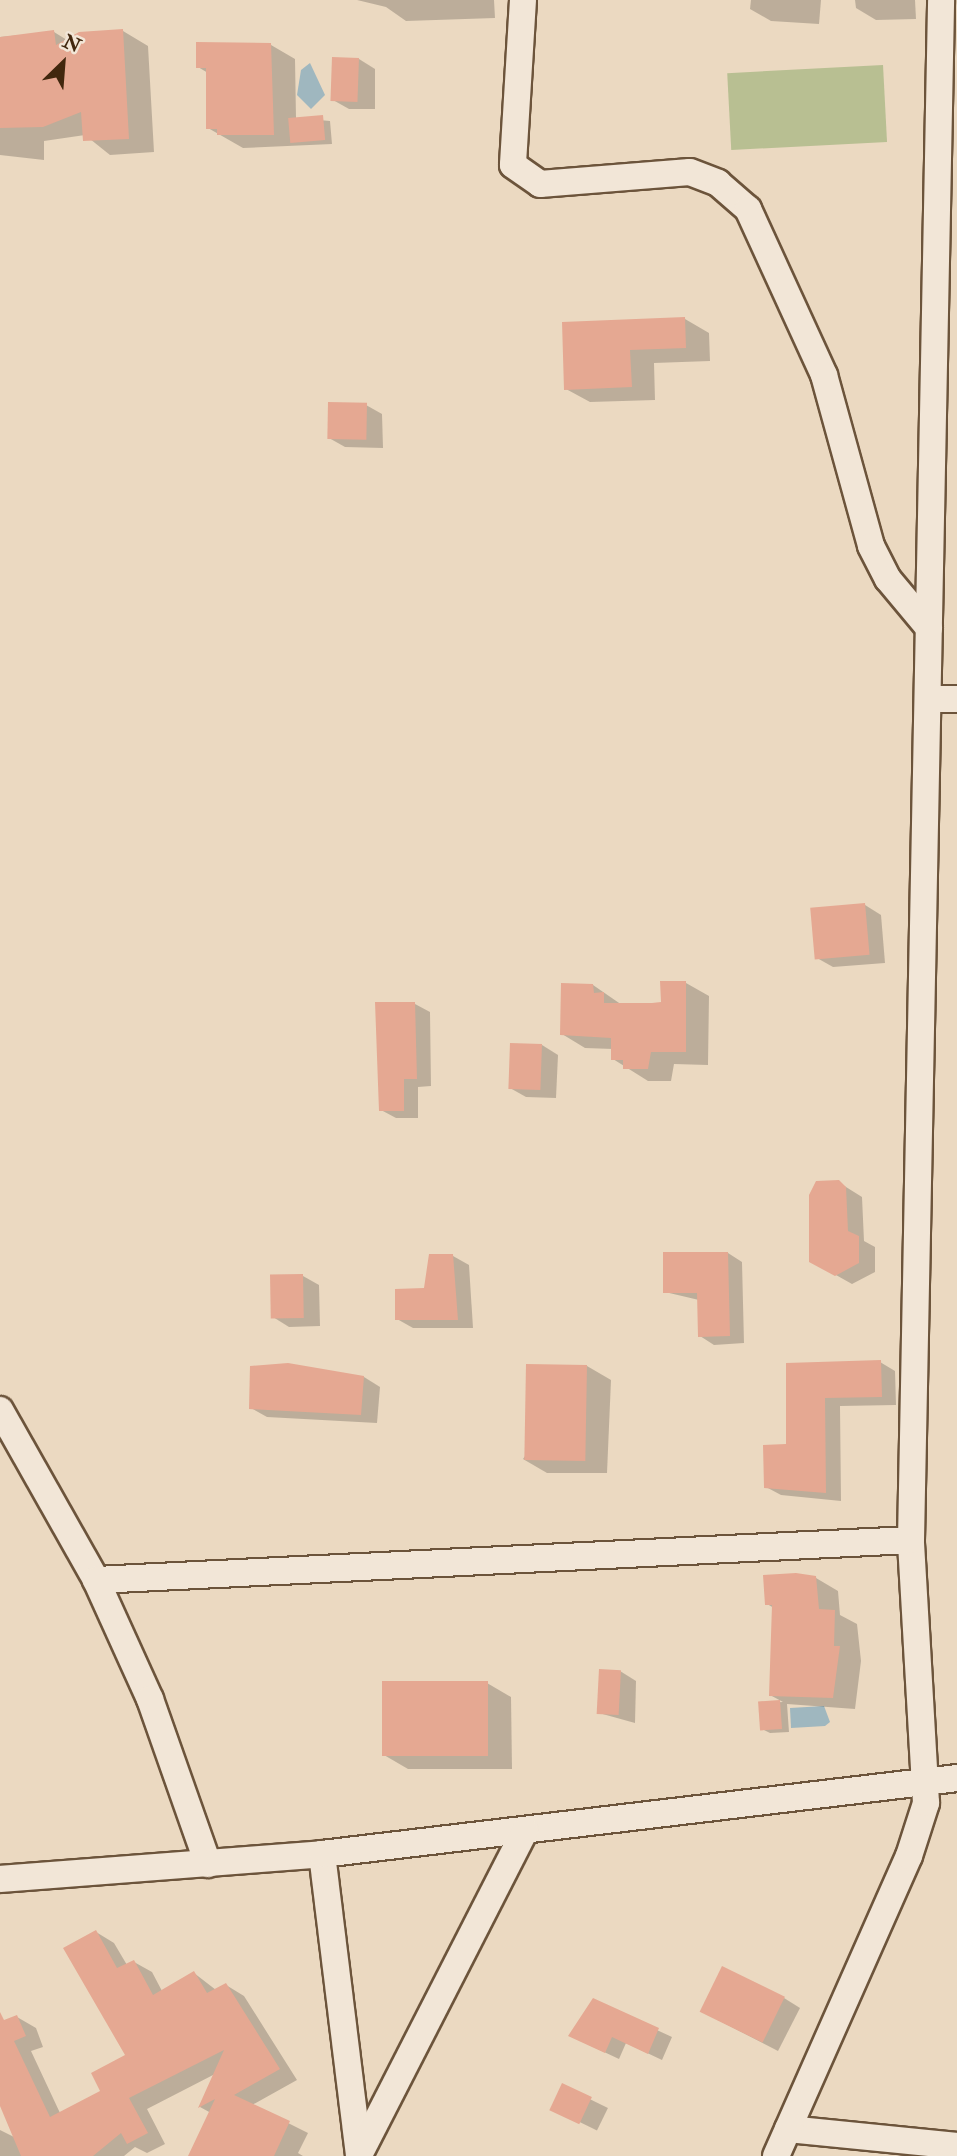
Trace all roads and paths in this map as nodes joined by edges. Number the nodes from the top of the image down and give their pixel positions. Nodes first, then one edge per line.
1 (523, 0) edge
2 (941, 0) edge
3 (929, 628) junction
4 (928, 699) junction
5 (957, 699) edge
6 (0, 1410) edge
7 (11, 1455) edge
8 (911, 1540) junction
9 (96, 1580) junction
10 (957, 1778) edge
11 (925, 1780) junction
12 (525, 1831) junction
13 (322, 1854) junction
14 (208, 1864) junction
15 (0, 1879) edge
16 (788, 2129) junction
17 (957, 2146) edge
18 (360, 2155) edge
19 (776, 2156) edge

1 - 3 street
2 - 3 street
3 - 4 street
4 - 5 street
4 - 8 street
6 - 7 street
7 - 9 street
8 - 9 street
8 - 11 street
9 - 14 street
10 - 11 street
11 - 12 street
11 - 16 street
12 - 13 street
12 - 18 street
13 - 14 street
13 - 18 street
14 - 15 street
16 - 17 street
16 - 19 street

